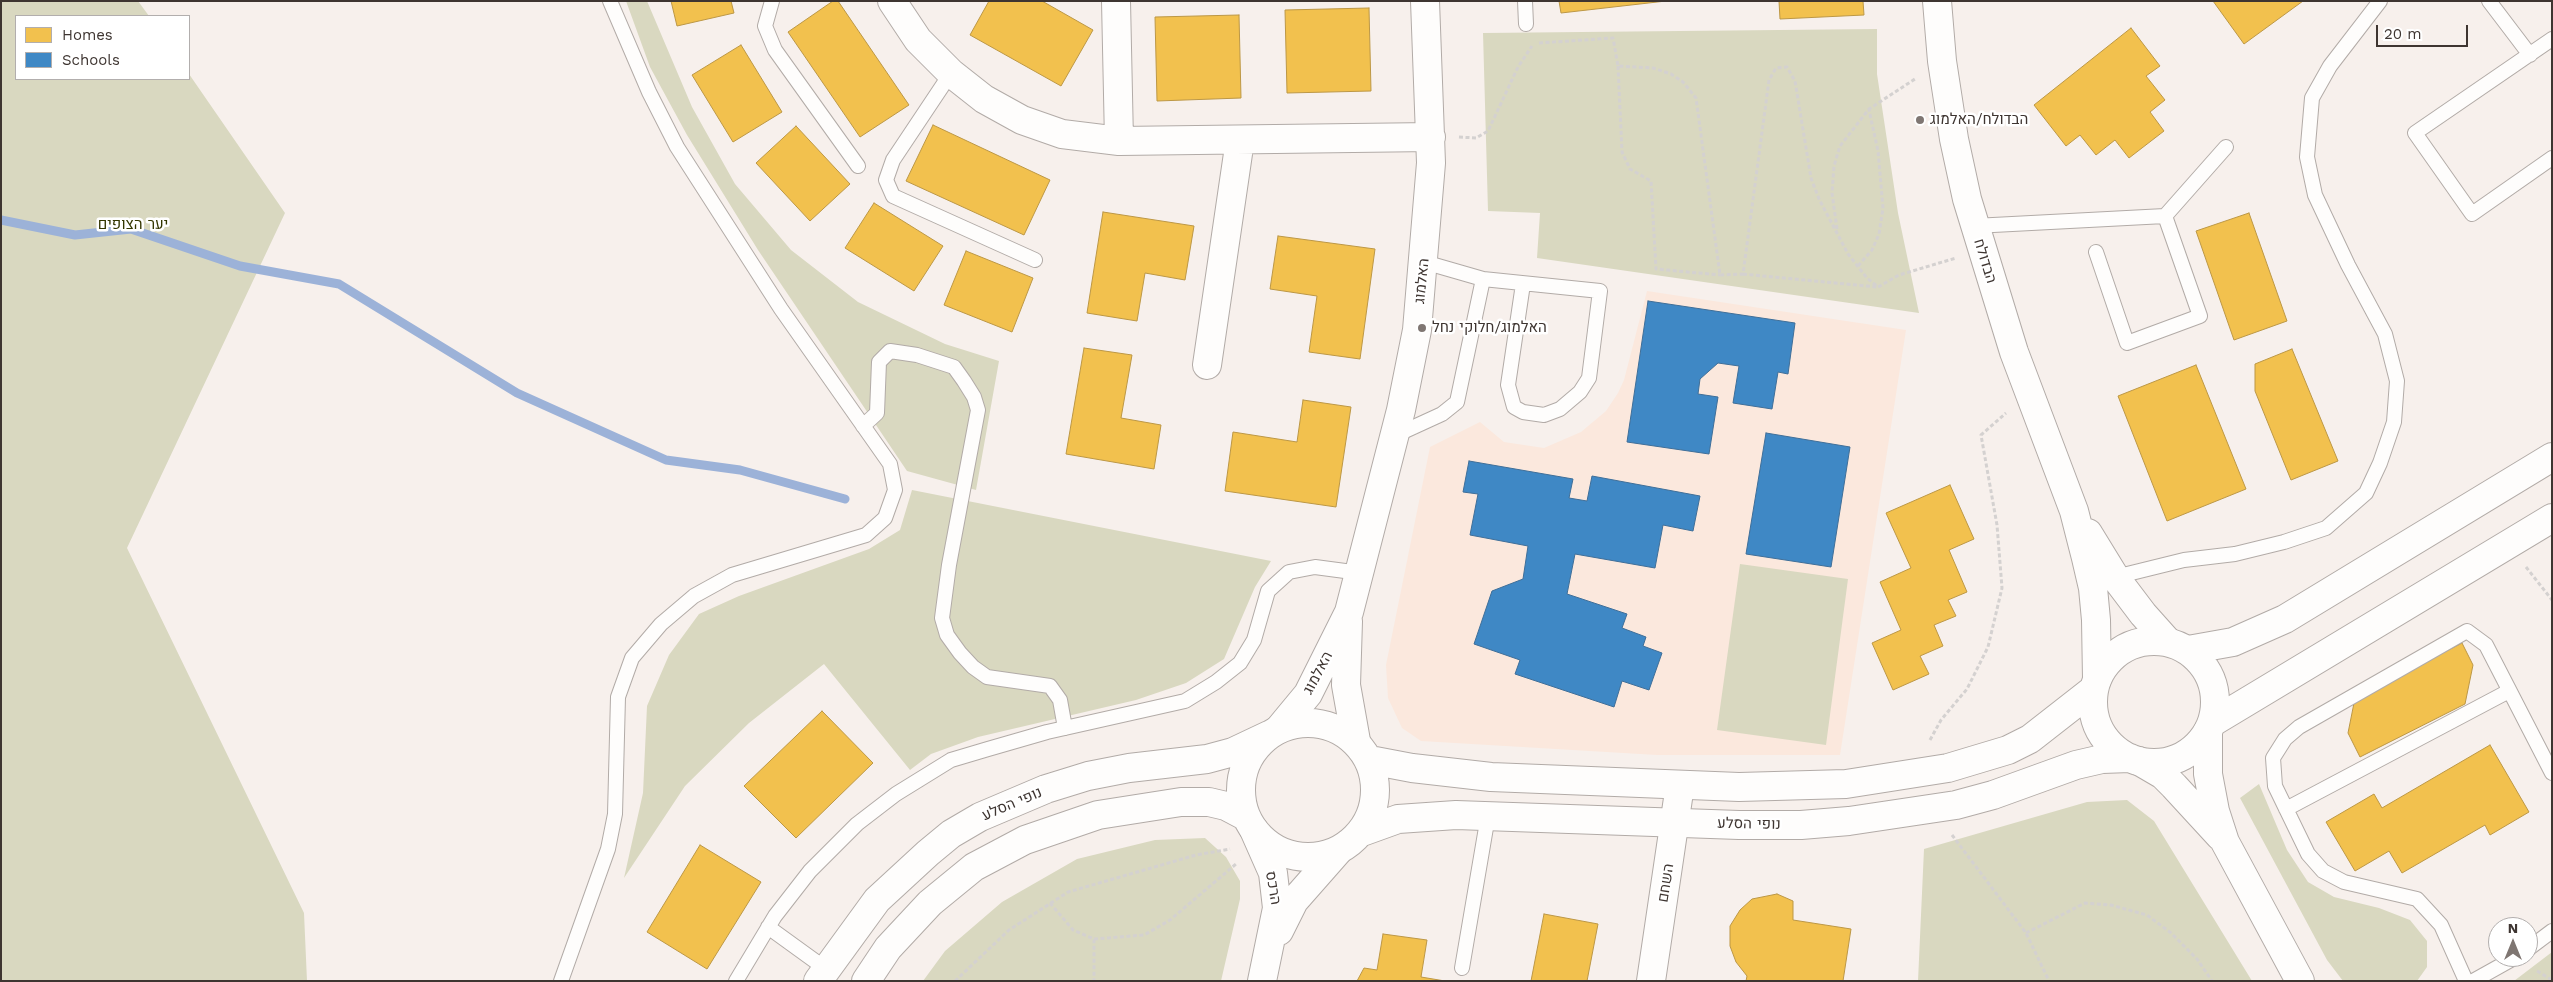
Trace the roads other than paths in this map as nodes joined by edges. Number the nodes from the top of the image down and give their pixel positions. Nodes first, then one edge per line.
1 (610, 1) edge
2 (772, 1) edge
3 (1116, 1) edge
4 (1425, 1) edge
5 (1524, 1) edge
6 (1937, 1) edge
7 (2380, 1) edge
8 (2489, 1) edge
9 (893, 2) edge
10 (1526, 24) dead end
11 (2552, 39) edge
12 (2530, 55) junction
13 (951, 73) junction
14 (1431, 137) junction
15 (1240, 140) junction
16 (1119, 141) junction
17 (2226, 146) dead end
18 (2552, 158) edge
19 (858, 166) dead end
20 (2165, 216) junction
21 (1978, 239) junction
22 (2096, 252) dead end
23 (1035, 260) dead end
24 (1424, 262) junction
25 (1483, 279) junction
26 (1523, 284) junction
27 (1207, 365) dead end
28 (863, 426) junction
29 (1394, 436) junction
30 (2552, 457) edge
31 (2552, 518) edge
32 (1360, 573) junction
33 (2104, 582) junction
34 (1349, 612) junction
35 (2178, 646) junction
36 (2095, 684) junction
37 (2509, 691) junction
38 (2211, 727) junction
39 (1065, 728) junction
40 (1274, 732) junction
41 (1363, 751) junction
42 (2134, 760) junction
43 (2552, 773) edge
44 (1680, 785) junction
45 (2286, 809) junction
46 (1488, 816) junction
47 (1676, 822) junction
48 (1253, 830) junction
49 (1362, 832) junction
50 (2225, 842) junction
51 (1338, 851) junction
52 (768, 927) junction
53 (2552, 931) edge
54 (2538, 942) edge
55 (1270, 948) junction
56 (2498, 967) edge
57 (1462, 968) dead end
58 (822, 975) edge
59 (561, 981) edge
60 (736, 981) edge
61 (866, 981) edge
62 (1262, 981) edge
63 (1651, 981) edge
64 (2300, 981) edge
65 (2466, 981) edge
66 (2473, 981) edge

1 - 28 lane
2 - 19 lane
3 - 16 street
4 - 14 street, האלמוג
5 - 10 lane
6 - 21 street, הבדולח
7 - 33 lane
8 - 12 lane
9 - 13 street
11 - 12 lane
12 - 18 lane
13 - 16 street
13 - 23 lane
14 - 15 street
14 - 24 street, האלמוג
15 - 16 street
15 - 27 street
17 - 20 lane
20 - 21 lane
20 - 22 lane
21 - 33 street, הבדולח
24 - 25 lane
24 - 29 street, האלמוג
25 - 26 lane
25 - 29 lane
26 - 26 lane
28 - 39 lane
28 - 59 lane
29 - 32 street, האלמוג
30 - 35 street
31 - 38 street
32 - 34 street, האלמוג
32 - 39 lane
33 - 35 street, הבדולח
33 - 36 street, הבדולח
34 - 40 street, האלמוג
34 - 41 street, האלמוג
35 - 36 street
35 - 38 street
36 - 42 street
36 - 44 street
37 - 43 lane
37 - 45 lane
37 - 45 lane
38 - 42 street
38 - 50 street
39 - 52 lane
40 - 41 street
40 - 48 street
40 - 58 street, נופי הסלע
41 - 44 street
41 - 49 street
42 - 47 street, נופי הסלע
42 - 50 street
44 - 47 street, השחם
45 - 65 lane
46 - 47 street, נופי הסלע
46 - 49 street, נופי הסלע
46 - 57 lane
47 - 63 street, השחם
48 - 51 street
48 - 55 street, הרכס
48 - 61 street
49 - 51 street
50 - 64 street
51 - 55 street, הרכס
52 - 58 lane
52 - 60 lane
53 - 54 lane
55 - 62 street, הרכס
56 - 66 lane

